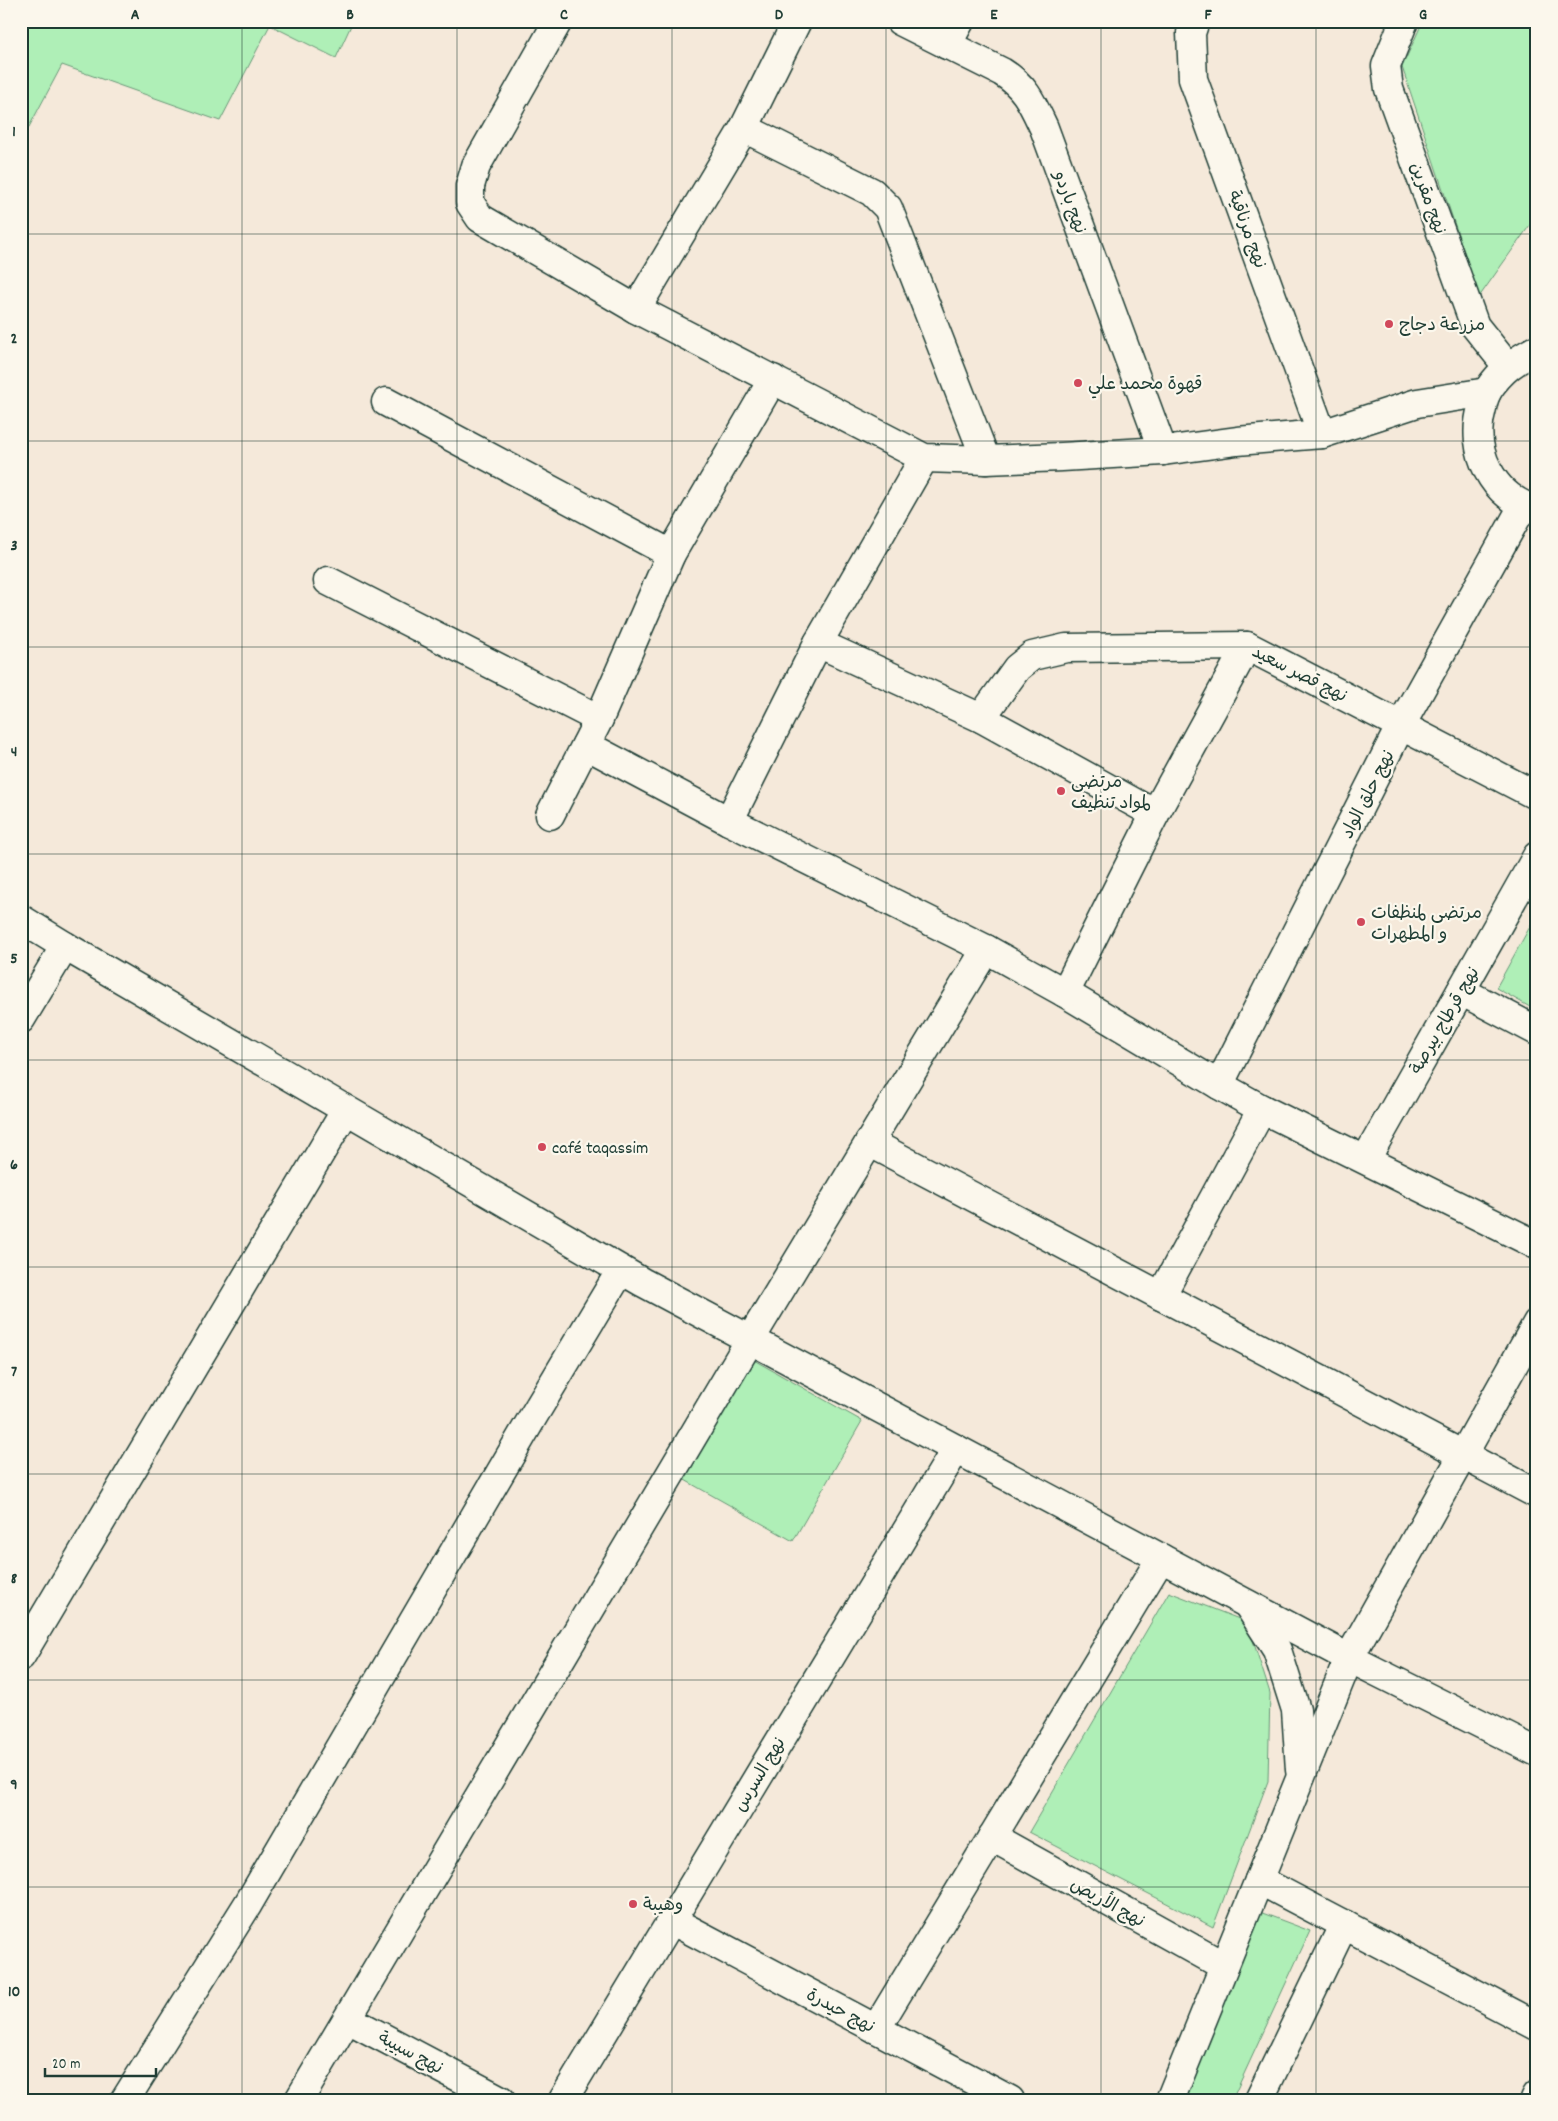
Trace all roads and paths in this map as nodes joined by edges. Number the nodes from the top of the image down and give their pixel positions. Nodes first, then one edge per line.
1 (558, 21) edge
2 (797, 21) edge
3 (900, 21) edge
4 (960, 21) edge
5 (1195, 21) edge
6 (1404, 21) edge
7 (947, 45) junction
8 (744, 128) junction
9 (636, 309) junction
10 (1537, 349) edge
11 (1508, 366) junction
12 (773, 379) junction
13 (1487, 392) junction
14 (386, 402) dead end
15 (1322, 434) junction
16 (1163, 451) junction
17 (924, 458) junction
18 (986, 460) junction
19 (1530, 508) edge
20 (671, 554) junction
21 (328, 581) dead end
22 (818, 643) junction
23 (1247, 646) junction
24 (981, 718) junction
25 (599, 719) junction
26 (1401, 725) junction
27 (586, 746) junction
28 (1537, 796) edge
29 (1155, 814) junction
30 (550, 815) dead end
31 (729, 821) junction
32 (1537, 856) edge
33 (21, 919) edge
34 (65, 946) junction
35 (986, 949) junction
36 (1461, 991) junction
37 (1065, 993) junction
38 (21, 1019) edge
39 (1537, 1031) edge
40 (1219, 1085) junction
41 (1262, 1109) junction
42 (346, 1110) junction
43 (869, 1142) junction
44 (1366, 1159) junction
45 (1537, 1245) edge
46 (621, 1270) junction
47 (1161, 1296) junction
48 (1537, 1322) edge
49 (750, 1340) junction
50 (956, 1449) junction
51 (1464, 1454) junction
52 (1537, 1494) edge
53 (1161, 1558) junction
54 (1247, 1603) junction
55 (21, 1656) edge
56 (1349, 1658) junction
57 (1537, 1752) edge
58 (1300, 1777) junction
59 (992, 1837) junction
60 (1259, 1880) junction
61 (671, 1920) junction
62 (1344, 1924) junction
63 (1224, 1966) junction
64 (348, 2019) junction
65 (1537, 2026) edge
66 (876, 2029) junction
67 (1537, 2096) edge
68 (125, 2100) edge
69 (300, 2100) edge
70 (501, 2100) edge
71 (563, 2100) edge
72 (1010, 2100) edge
73 (1170, 2100) edge
74 (1259, 2100) edge
75 (1535, 2100) edge

1 - 9 street
2 - 8 street
3 - 7 street, نهج باردو
4 - 7 street
5 - 15 street, نهج مرناقية
6 - 11 street, نهج مقرين
7 - 16 street, نهج باردو
8 - 9 street
8 - 18 street
9 - 12 street
10 - 11 street
11 - 13 street
12 - 17 street
12 - 20 street
13 - 15 street
13 - 19 street
14 - 20 street
15 - 16 street
16 - 18 street
17 - 18 street
17 - 22 street
19 - 26 street, نهج حلق الواد
20 - 25 street
21 - 25 street
22 - 24 street
22 - 31 street
23 - 24 street, نهج قصر سعيد
23 - 26 street, نهج قصر سعيد
23 - 29 street
24 - 29 street
25 - 27 street
26 - 28 street, نهج قصر سعيد
26 - 40 street, نهج حلق الواد
27 - 30 street
27 - 31 street
29 - 37 street
31 - 35 street
32 - 36 street, نهج قرطاج بيرصة
33 - 34 street
34 - 38 street
34 - 42 street
35 - 37 street
35 - 43 street
36 - 39 street
36 - 44 street, نهج قرطاج بيرصة
37 - 40 street
40 - 41 street
41 - 44 street
41 - 47 street
42 - 46 street
42 - 55 street
43 - 47 street
43 - 49 street
44 - 45 street
46 - 49 street
46 - 68 street
47 - 51 street
48 - 51 street
49 - 50 street
49 - 64 street
50 - 53 street
50 - 61 street, نهج السرس
51 - 52 street
51 - 56 street
53 - 54 street
53 - 59 street
54 - 56 street
54 - 58 street
56 - 57 street
56 - 58 street
58 - 60 street
59 - 63 street, نهج الأريص
59 - 66 street
60 - 62 street
60 - 63 street
61 - 66 street, نهج حيدرة
61 - 71 street, نهج السرس
62 - 65 street
62 - 74 street
63 - 73 street
64 - 69 street
64 - 70 street, نهج سبيبة
66 - 72 street, نهج حيدرة
67 - 75 street

